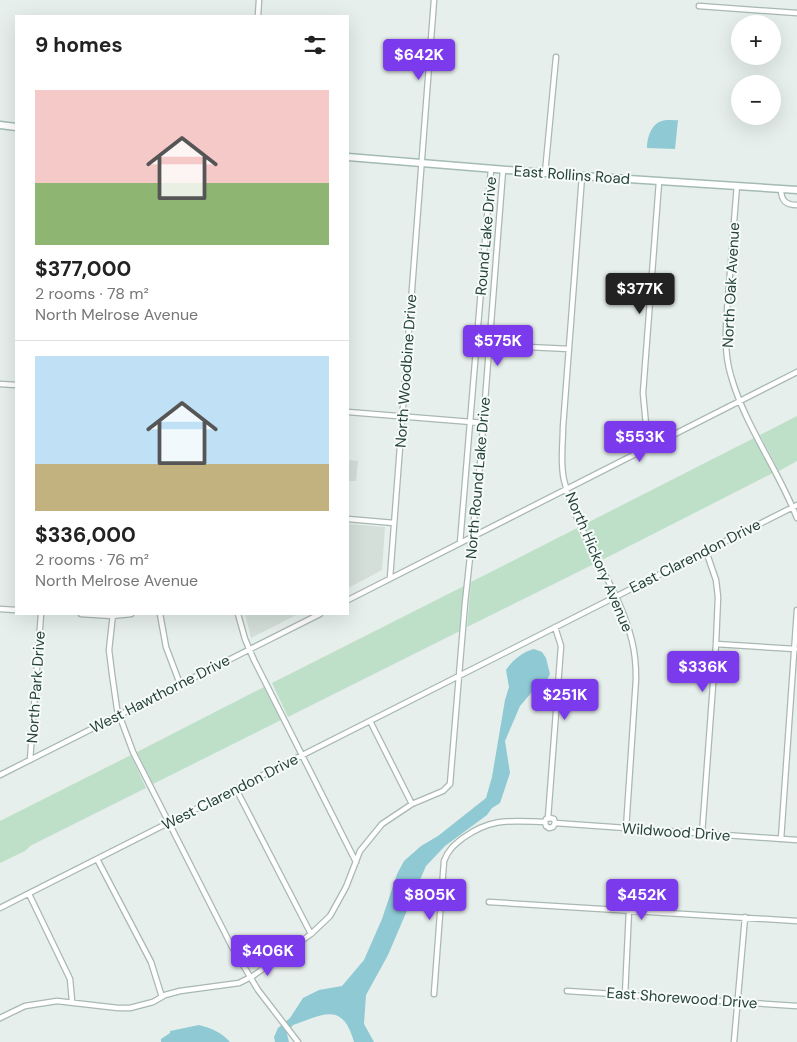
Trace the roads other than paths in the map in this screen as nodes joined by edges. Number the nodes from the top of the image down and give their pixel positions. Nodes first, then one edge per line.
1 (259, 0) edge
2 (434, 0) edge
3 (699, 6) dead end
4 (797, 13) edge
5 (258, 15) edge
6 (556, 57) dead end
7 (0, 125) edge
8 (15, 127) edge
9 (349, 157) edge
10 (422, 164) junction
11 (491, 169) junction
12 (503, 170) junction
13 (545, 173) junction
14 (582, 176) junction
15 (659, 182) junction
16 (737, 186) junction
17 (781, 189) junction
18 (797, 190) edge
19 (797, 205) edge
20 (490, 345) junction
21 (569, 350) junction
22 (797, 372) edge
23 (0, 384) edge
24 (15, 385) edge
25 (740, 402) junction
26 (349, 412) edge
27 (403, 416) junction
28 (470, 422) junction
29 (484, 423) junction
30 (652, 446) junction
31 (567, 489) junction
32 (795, 506) edge
33 (797, 518) edge
34 (349, 519) edge
35 (394, 523) junction
36 (473, 536) junction
37 (460, 543) junction
38 (706, 551) junction
39 (390, 578) junction
40 (615, 596) junction
41 (349, 599) edge
42 (0, 609) edge
43 (15, 610) edge
44 (797, 610) edge
45 (41, 615) edge
46 (112, 615) edge
47 (160, 615) edge
48 (238, 615) edge
49 (318, 615) edge
50 (555, 627) junction
51 (716, 644) junction
52 (250, 649) junction
53 (796, 649) edge
54 (460, 675) junction
55 (180, 684) junction
56 (119, 715) junction
57 (370, 721) junction
58 (303, 755) junction
59 (30, 760) junction
60 (0, 775) edge
61 (236, 789) junction
62 (412, 804) junction
63 (548, 818) junction
64 (545, 822) junction
65 (555, 823) junction
66 (168, 824) junction
67 (626, 829) junction
68 (702, 834) junction
69 (781, 839) junction
70 (797, 840) edge
71 (98, 859) junction
72 (356, 862) junction
73 (29, 894) junction
74 (489, 902) dead end
75 (0, 908) edge
76 (629, 910) junction
77 (745, 917) junction
78 (797, 920) edge
79 (311, 934) junction
80 (250, 978) junction
81 (567, 991) dead end
82 (434, 994) dead end
83 (625, 995) junction
84 (162, 997) junction
85 (72, 1001) junction
86 (737, 1002) junction
87 (797, 1006) edge
88 (0, 1018) edge
89 (298, 1042) edge
90 (734, 1042) edge

1 - 5 street
2 - 10 street, North Woodbine Drive
3 - 4 street
6 - 13 street
7 - 8 main road
9 - 10 main road, East Rollins Road
10 - 11 main road, East Rollins Road
10 - 27 street, North Woodbine Drive
11 - 12 main road, East Rollins Road
11 - 28 street, Round Lake Drive
12 - 13 main road, East Rollins Road
12 - 20 street, North Round Lake Drive
13 - 14 main road, East Rollins Road
14 - 15 main road, East Rollins Road
14 - 21 street, North Hickory Avenue
15 - 16 main road, East Rollins Road
15 - 30 street
16 - 17 main road, East Rollins Road
16 - 25 street, North Oak Avenue
17 - 18 main road, East Rollins Road
17 - 19 street
20 - 21 street
20 - 29 street, North Round Lake Drive
21 - 31 street, North Hickory Avenue
22 - 25 street
23 - 24 street
25 - 30 street
25 - 32 street, North Oak Avenue
26 - 27 street
27 - 28 street
27 - 35 street, North Woodbine Drive
28 - 29 street
28 - 37 street, Round Lake Drive
29 - 36 street, North Round Lake Drive
30 - 31 street
31 - 36 street
31 - 40 street, North Hickory Avenue
32 - 33 street, North Oak Avenue
32 - 38 street, East Clarendon Drive
34 - 35 street
35 - 39 street, North Woodbine Drive
36 - 37 street
36 - 54 street, North Round Lake Drive
37 - 39 street
38 - 40 street, East Clarendon Drive
38 - 51 street
39 - 41 street
40 - 50 street, East Clarendon Drive
40 - 67 street, North Hickory Avenue
42 - 43 street
44 - 53 street
45 - 59 street, North Park Drive
46 - 56 street
47 - 55 street
48 - 52 street
49 - 52 street, West Hawthorne Drive
50 - 54 street, East Clarendon Drive
50 - 63 street
51 - 53 street
51 - 68 street
52 - 55 street, West Hawthorne Drive
52 - 58 street
53 - 69 street
54 - 57 street, West Clarendon Drive
54 - 62 street, North Round Lake Drive
55 - 56 street, West Hawthorne Drive
56 - 59 street, West Hawthorne Drive
56 - 66 street
57 - 58 street, West Clarendon Drive
57 - 62 street
58 - 61 street, West Clarendon Drive
58 - 72 street
59 - 60 street, West Hawthorne Drive
61 - 66 street, West Clarendon Drive
61 - 79 street
62 - 72 street
63 - 64 street
63 - 65 street
64 - 65 street, Wildwood Drive
64 - 82 street, Wildwood Drive
65 - 67 street, Wildwood Drive
66 - 71 street, West Clarendon Drive
66 - 80 street
67 - 68 street, Wildwood Drive
68 - 69 street, Wildwood Drive
69 - 70 street, Wildwood Drive
71 - 73 street, West Clarendon Drive
71 - 84 street
72 - 79 street
73 - 75 street, West Clarendon Drive
73 - 85 street
74 - 76 street
76 - 77 street
76 - 83 street
77 - 78 street
77 - 86 street
79 - 80 street
80 - 84 street
80 - 89 street
81 - 83 street, East Shorewood Drive
83 - 86 street, East Shorewood Drive
84 - 85 street
85 - 88 street
86 - 87 street, East Shorewood Drive
86 - 90 street

